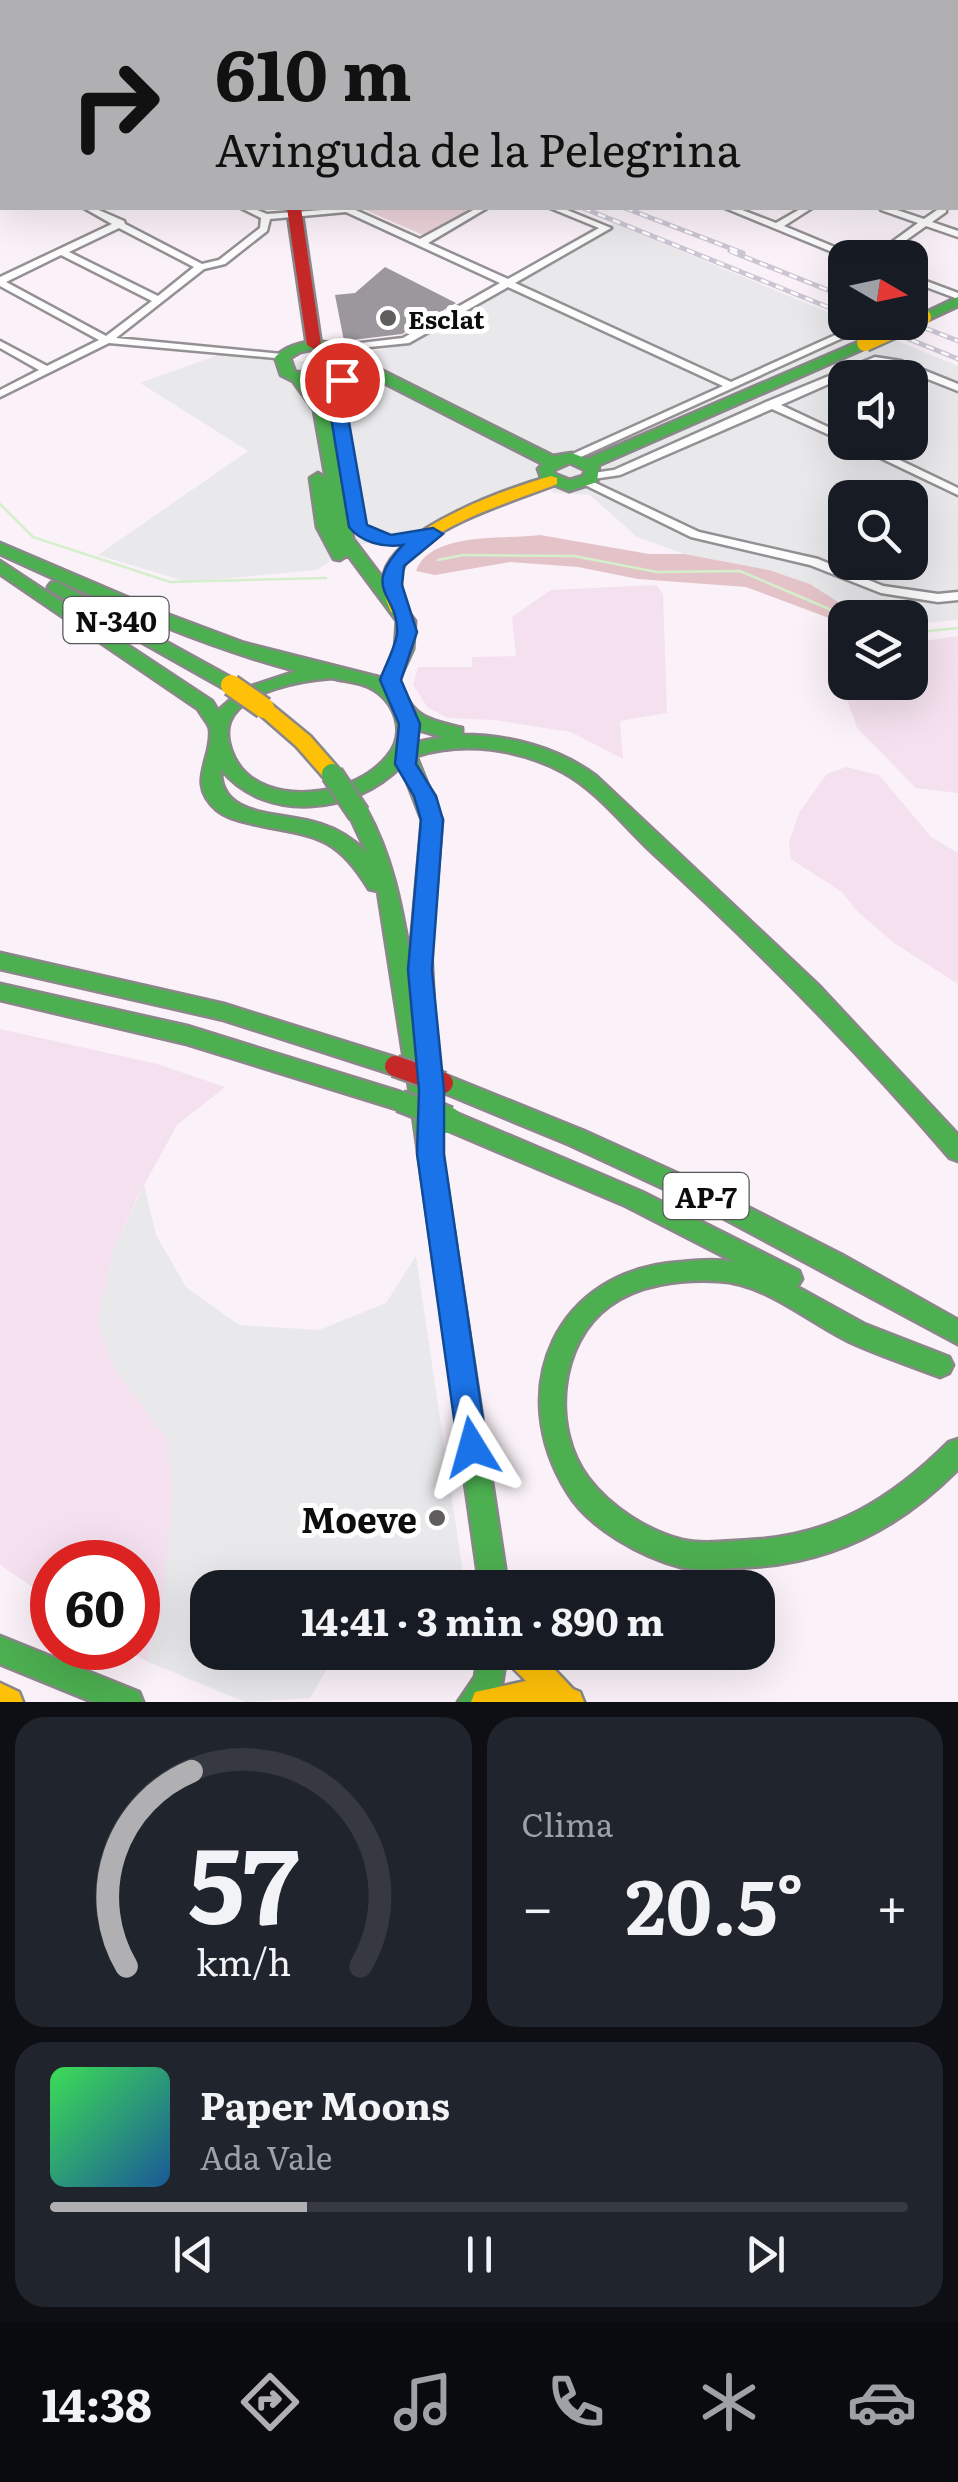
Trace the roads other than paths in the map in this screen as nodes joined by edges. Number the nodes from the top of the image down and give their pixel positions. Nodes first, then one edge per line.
1 (92, 210) edge
2 (250, 210) edge
3 (351, 210) edge
4 (479, 210) edge
5 (560, 210) edge
6 (735, 210) edge
7 (805, 210) edge
8 (890, 210) edge
9 (939, 210) edge
10 (294, 211) edge
11 (266, 217) junction
12 (926, 222) junction
13 (121, 223) junction
14 (777, 226) junction
15 (958, 234) edge
16 (900, 240) edge
17 (422, 242) junction
18 (828, 247) edge
19 (60, 251) junction
20 (201, 268) junction
21 (0, 281) edge
22 (509, 283) junction
23 (928, 286) edge
24 (958, 298) edge
25 (160, 301) junction
26 (106, 340) junction
27 (0, 344) edge
28 (314, 344) junction
29 (865, 344) junction
30 (388, 346) junction
31 (344, 348) junction
32 (282, 357) junction
33 (351, 369) junction
34 (47, 370) junction
35 (301, 382) junction
36 (732, 386) junction
37 (958, 388) edge
38 (0, 394) edge
39 (770, 404) junction
40 (322, 410) junction
41 (828, 432) edge
42 (889, 460) edge
43 (574, 471) junction
44 (958, 492) edge
45 (433, 534) junction
46 (0, 548) edge
47 (0, 556) edge
48 (0, 566) edge
49 (367, 571) junction
50 (958, 596) edge
51 (398, 610) junction
52 (406, 639) junction
53 (326, 671) junction
54 (401, 705) junction
55 (220, 734) junction
56 (405, 753) junction
57 (0, 961) edge
58 (0, 992) edge
59 (958, 1125) edge
60 (958, 1151) edge
61 (430, 1154) junction
62 (958, 1333) edge
63 (949, 1371) edge
64 (958, 1450) edge
65 (489, 1570) edge
66 (0, 1650) edge
67 (490, 1670) edge
68 (536, 1670) edge
69 (0, 1697) edge
70 (569, 1701) edge
71 (9, 1702) edge
72 (129, 1702) edge
73 (472, 1702) edge
74 (485, 1702) edge

1 - 13 street
2 - 11 street
3 - 17 street
4 - 17 street
5 - 22 street
6 - 14 street
7 - 14 street
8 - 12 street
9 - 12 street
10 - 11 street
10 - 28 main road
11 - 20 street
12 - 15 street
12 - 16 street
13 - 19 street
13 - 20 street
14 - 18 street
17 - 22 street
19 - 21 street
19 - 25 street
20 - 25 street
21 - 26 street
22 - 30 street
22 - 36 street
23 - 24 street
24 - 29 main road, bridge
25 - 26 street
26 - 32 street
26 - 34 street
27 - 34 street
28 - 31 main road
28 - 32 main road
29 - 36 street
29 - 37 street
29 - 39 street
29 - 43 main road
30 - 31 street
30 - 33 street
31 - 33 main road
32 - 35 main road
33 - 35 main road
33 - 40 main road
33 - 43 main road
33 - 45 street
34 - 38 street
35 - 40 main road
35 - 49 main road
36 - 43 street
39 - 41 street
39 - 43 street
40 - 49 main road
42 - 44 street
43 - 45 main road
43 - 50 street
45 - 51 main road
46 - 53 main road
47 - 61 main road, N-340, bridge
48 - 55 main road
49 - 51 main road
51 - 52 main road
52 - 53 main road
52 - 54 main road
53 - 54 main road
53 - 55 main road
54 - 56 main road
54 - 59 main road
55 - 56 main road
55 - 61 main road
56 - 60 main road
56 - 61 main road
57 - 62 main road, AP-7, bridge
58 - 63 main road, AP-7, bridge
61 - 65 main road, N-340
63 - 64 main road
66 - 72 main road
67 - 73 main road
68 - 70 main road
69 - 71 main road
70 - 74 main road

